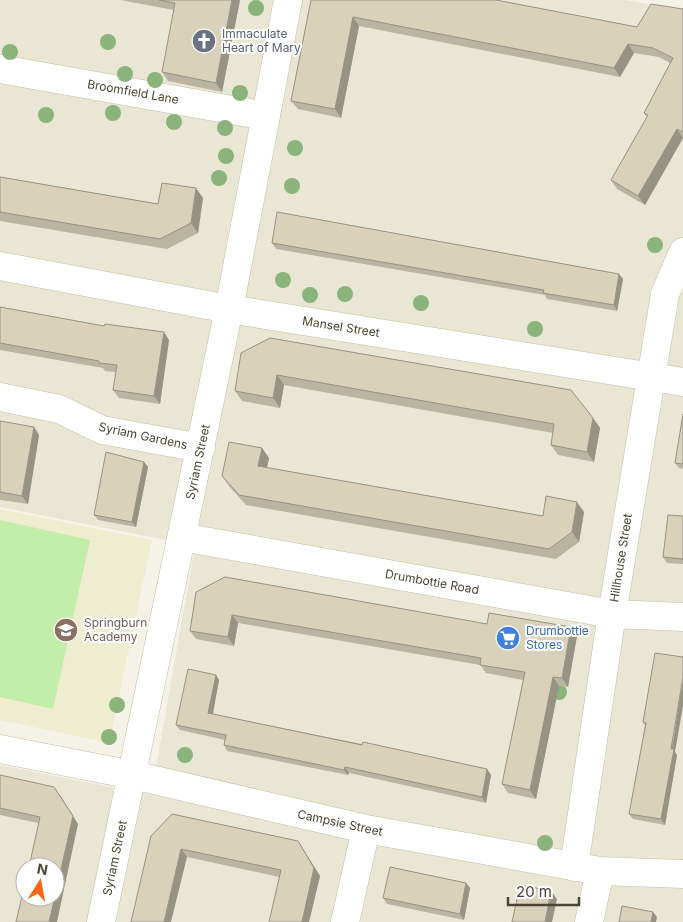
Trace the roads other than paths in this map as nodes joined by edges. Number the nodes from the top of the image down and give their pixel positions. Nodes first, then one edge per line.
1 (288, 0) edge
2 (0, 69) edge
3 (266, 116) junction
4 (683, 252) edge
5 (0, 266) edge
6 (229, 309) junction
7 (651, 378) junction
8 (683, 382) edge
9 (0, 398) edge
10 (201, 448) junction
11 (182, 537) junction
12 (612, 614) junction
13 (683, 617) edge
14 (0, 749) edge
15 (133, 775) junction
16 (366, 829) junction
17 (587, 869) junction
18 (683, 874) edge
19 (101, 922) edge
20 (345, 922) edge
21 (589, 922) edge

1 - 3 street, Syriam Street
2 - 3 street, Broomfield Lane
3 - 6 street, Syriam Street
4 - 7 street, Hillhouse Street
5 - 6 street, Mansel Street
6 - 7 street, Mansel Street
6 - 10 street, Syriam Street
7 - 8 street, Mansel Street
7 - 12 street, Hillhouse Street
9 - 10 street, Syriam Gardens
10 - 11 street, Syriam Street
11 - 12 street, Drumbottie Road
11 - 15 street, Syriam Street
12 - 13 street, Drumbottie Road
12 - 17 street, Hillhouse Street
14 - 15 street, Campsie Street
15 - 16 street, Campsie Street
15 - 19 street, Syriam Street
16 - 17 street, Campsie Street
16 - 20 street
17 - 18 street, Campsie Street
17 - 21 street, Hillhouse Street

